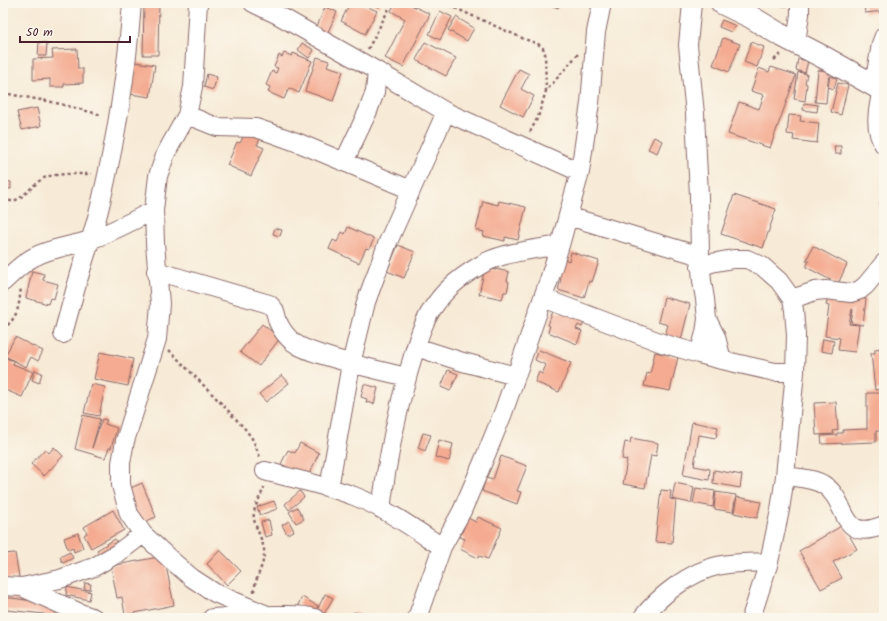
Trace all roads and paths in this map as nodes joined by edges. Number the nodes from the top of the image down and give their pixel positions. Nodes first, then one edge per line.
1 (132, 3) edge
2 (198, 3) edge
3 (254, 3) edge
4 (392, 3) edge
5 (444, 3) edge
6 (602, 3) edge
7 (692, 3) edge
8 (722, 3) edge
9 (800, 3) edge
10 (884, 36) edge
11 (796, 43) junction
12 (579, 53) dead end
13 (362, 62) junction
14 (377, 71) junction
15 (880, 88) edge
16 (546, 92) junction
17 (3, 93) edge
18 (446, 112) junction
19 (187, 115) junction
20 (118, 118) junction
21 (884, 145) edge
22 (522, 146) junction
23 (344, 162) junction
24 (580, 172) junction
25 (107, 174) junction
26 (411, 190) junction
27 (3, 200) edge
28 (154, 210) junction
29 (568, 216) junction
30 (91, 239) junction
31 (560, 245) junction
32 (700, 261) junction
33 (884, 263) edge
34 (22, 264) junction
35 (156, 271) junction
36 (3, 282) edge
37 (543, 298) junction
38 (792, 299) junction
39 (707, 319) junction
40 (3, 329) edge
41 (64, 334) dead end
42 (157, 339) junction
43 (416, 347) junction
44 (699, 354) junction
45 (722, 360) junction
46 (351, 364) junction
47 (795, 372) junction
48 (516, 376) junction
49 (407, 377) junction
50 (265, 471) junction
51 (785, 476) junction
52 (329, 488) junction
53 (381, 509) junction
54 (884, 525) edge
55 (143, 534) junction
56 (442, 547) junction
57 (769, 562) junction
58 (3, 586) edge
59 (22, 587) junction
60 (261, 612) junction
61 (94, 618) edge
62 (212, 618) edge
63 (315, 618) edge
64 (417, 618) edge
65 (642, 618) edge
66 (751, 618) edge

1 - 20 street
2 - 19 street
3 - 13 street
4 - 13 path
5 - 16 path
6 - 24 street
7 - 32 street
8 - 11 street
9 - 11 street
10 - 15 street
11 - 15 street
12 - 16 path
13 - 14 street
14 - 18 street
14 - 23 street
15 - 21 street
16 - 22 path
17 - 20 path
18 - 22 street
18 - 26 street
19 - 23 street
19 - 28 street
20 - 25 street
22 - 24 street
23 - 26 street
24 - 29 street
25 - 27 path
25 - 30 street
26 - 46 street
28 - 30 street
28 - 35 street
29 - 31 street
29 - 32 street
30 - 34 street
30 - 41 street
31 - 37 street
31 - 43 street
32 - 38 street
32 - 39 street
33 - 38 street
34 - 36 street
34 - 40 path
35 - 42 street
35 - 46 street
37 - 44 street
37 - 48 street
38 - 47 street
39 - 44 street
39 - 45 street
42 - 50 path
42 - 55 street
43 - 48 street
43 - 49 street
44 - 45 street
45 - 47 street
46 - 49 street
46 - 52 street
47 - 51 street
48 - 56 street
49 - 53 street
50 - 52 street
50 - 60 path
51 - 54 street
51 - 57 street
52 - 53 street
53 - 56 street
55 - 59 street
55 - 60 street
56 - 64 street
57 - 65 street
57 - 66 street
58 - 59 street
59 - 61 street
60 - 62 street
60 - 63 street

